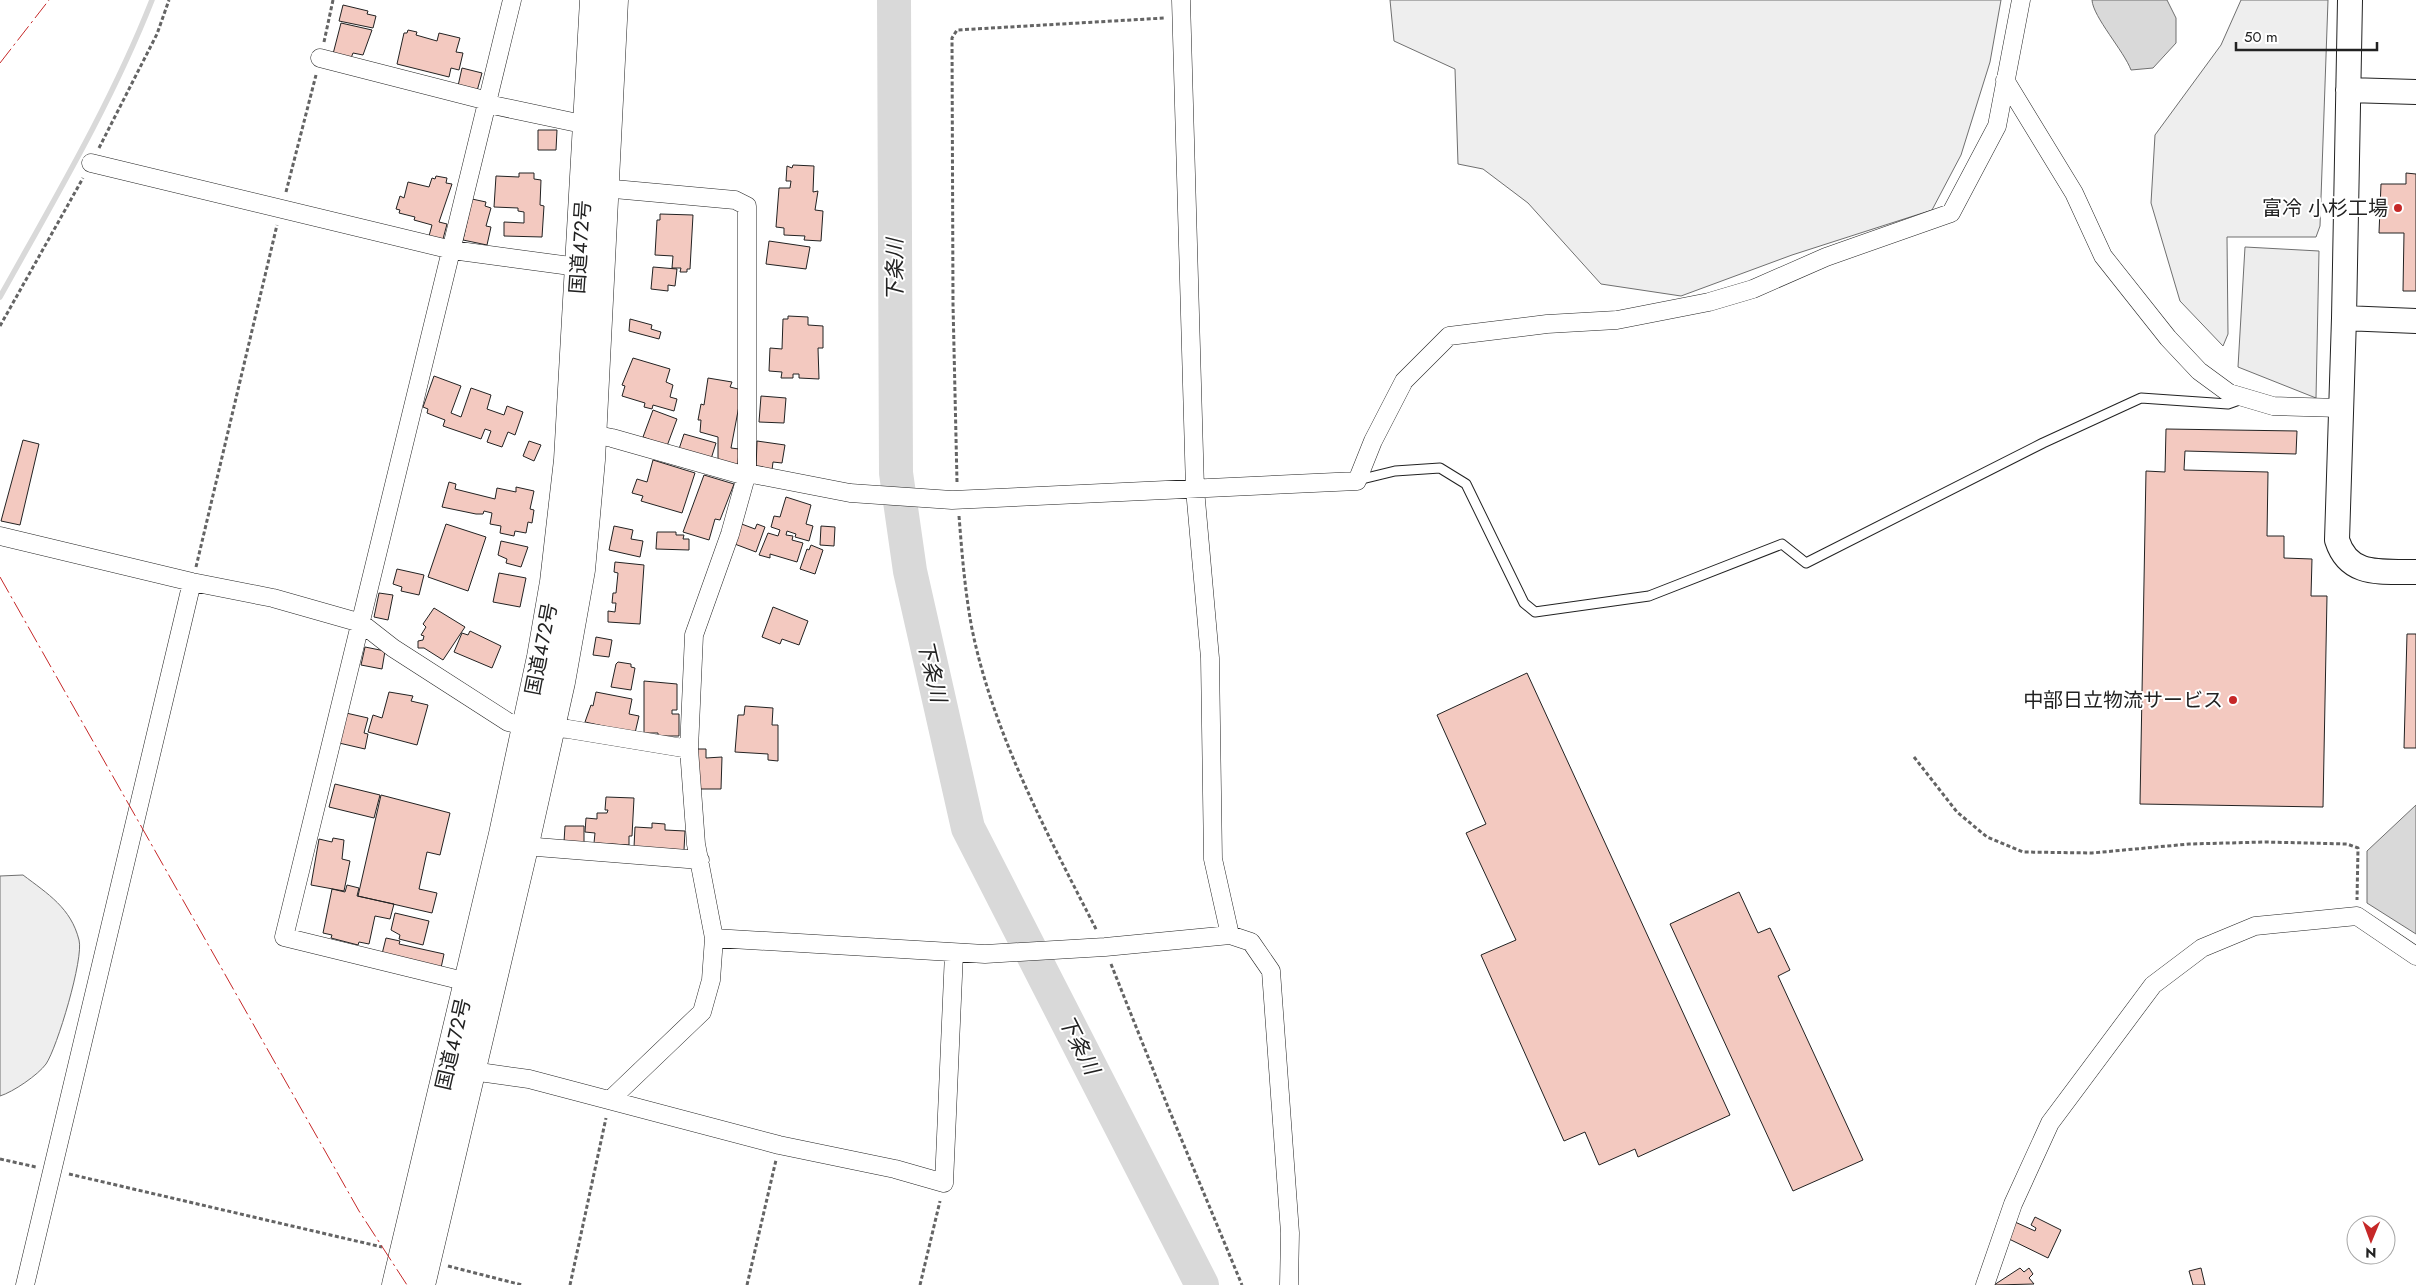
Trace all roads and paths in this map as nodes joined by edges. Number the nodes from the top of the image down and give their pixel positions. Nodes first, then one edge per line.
1 (334, 0) edge
2 (512, 0) edge
3 (594, 0) edge
4 (614, 0) edge
5 (2021, 0) edge
6 (2350, 0) edge
7 (1181, 9) edge
8 (320, 58) junction
9 (2005, 80) junction
10 (2348, 90) junction
11 (2416, 92) edge
12 (488, 102) junction
13 (587, 125) junction
14 (91, 163) dead end
15 (603, 188) junction
16 (281, 209) junction
17 (452, 250) junction
18 (578, 267) junction
19 (2344, 318) junction
20 (2416, 321) edge
21 (2244, 398) junction
22 (2341, 408) junction
23 (592, 434) junction
24 (747, 475) junction
25 (1357, 481) junction
26 (1195, 489) junction
27 (955, 499) junction
28 (0, 536) edge
29 (2416, 572) edge
30 (192, 582) junction
31 (361, 623) junction
32 (537, 727) junction
33 (689, 749) junction
34 (1914, 757) dead end
35 (524, 846) junction
36 (700, 860) junction
37 (2357, 916) junction
38 (1230, 935) junction
39 (714, 938) junction
40 (1101, 947) junction
41 (954, 953) junction
42 (2416, 956) edge
43 (480, 985) junction
44 (472, 1071) junction
45 (610, 1100) junction
46 (780, 1145) junction
47 (0, 1160) edge
48 (54, 1170) junction
49 (944, 1183) junction
50 (417, 1267) edge
51 (25, 1285) edge
52 (396, 1285) edge
53 (522, 1285) edge
54 (570, 1285) edge
55 (747, 1285) edge
56 (920, 1285) edge
57 (1242, 1285) edge
58 (1289, 1285) edge
59 (1985, 1285) edge

1 - 8 path
2 - 12 street
3 - 13 highway, 国道472号
4 - 15 highway, 国道472号
5 - 9 street
6 - 10 street
7 - 26 street
7 - 27 path
8 - 12 street
8 - 16 path
9 - 21 street
9 - 25 street
10 - 11 street
10 - 19 street
12 - 13 street
12 - 17 street
13 - 18 highway, 国道472号
14 - 16 street
15 - 23 highway, 国道472号
15 - 24 street
16 - 17 street
16 - 30 path
17 - 18 street
17 - 31 street
18 - 32 highway, 国道472号
19 - 20 street
19 - 22 street
21 - 22 street
21 - 25 lane
22 - 29 street
23 - 24 street
23 - 32 highway, 国道472号
24 - 27 street
24 - 33 street
25 - 26 street
26 - 27 street
26 - 38 street
27 - 40 path
28 - 30 street
30 - 31 street
30 - 48 street
31 - 32 street
31 - 43 street
32 - 33 street
32 - 35 highway, 国道472号
32 - 43 highway, 国道472号
33 - 36 street
34 - 37 path
35 - 36 street
35 - 43 highway, 国道472号
36 - 39 street
37 - 42 street
37 - 59 street
38 - 40 street
38 - 58 street
39 - 41 street
39 - 45 street
40 - 41 street
40 - 57 path
41 - 49 street
43 - 44 highway, 国道472号
43 - 50 highway, 国道472号
44 - 45 street
44 - 50 highway, 国道472号
45 - 46 street
45 - 54 path
46 - 49 street
46 - 55 path
47 - 48 path
48 - 50 path
48 - 51 street
49 - 56 path
50 - 52 highway, 国道472号
50 - 53 path

